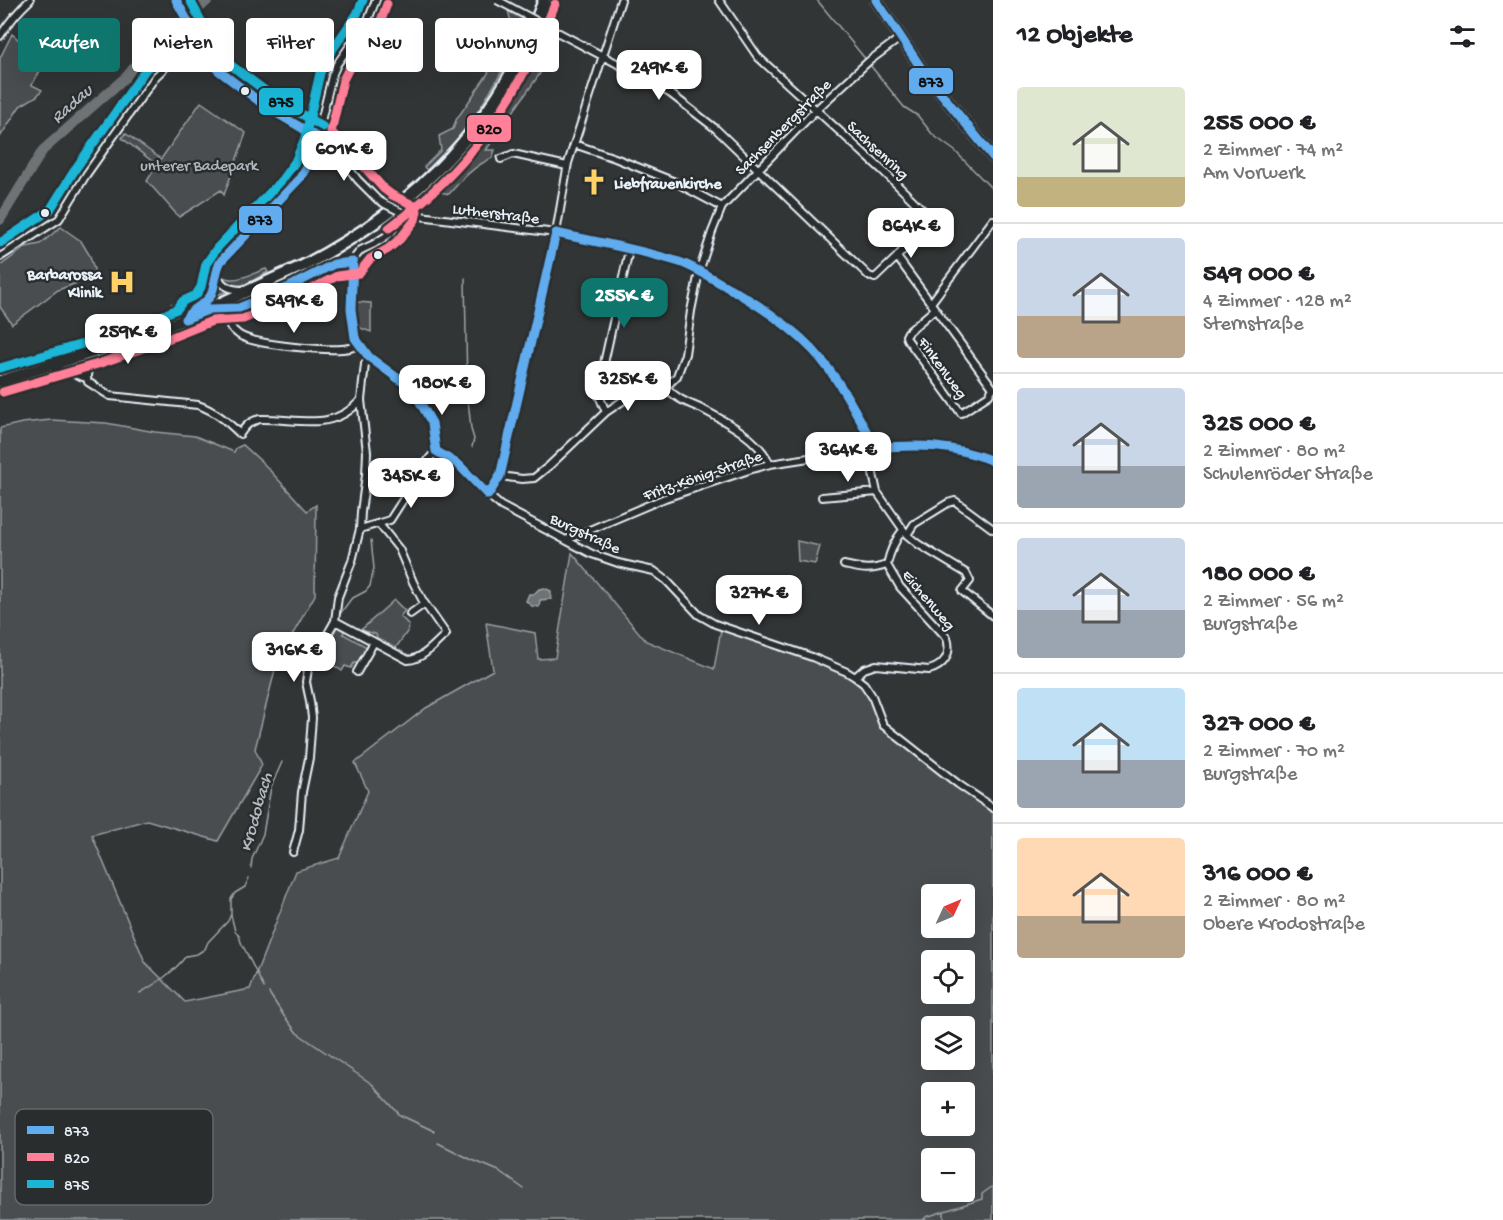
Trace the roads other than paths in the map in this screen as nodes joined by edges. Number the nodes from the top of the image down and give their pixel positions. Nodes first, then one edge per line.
1 (30, 0) edge
2 (176, 0) edge
3 (376, 0) edge
4 (497, 0) edge
5 (544, 0) edge
6 (621, 0) edge
7 (719, 0) edge
8 (876, 0) edge
9 (185, 18) edge
10 (0, 36) edge
11 (900, 38) junction
12 (603, 57) junction
13 (160, 72) edge
14 (220, 72) edge
15 (816, 110) junction
16 (317, 137) junction
17 (574, 144) junction
18 (993, 158) edge
19 (501, 159) dead end
20 (567, 166) junction
21 (758, 169) junction
22 (722, 207) junction
23 (404, 214) junction
24 (993, 220) edge
25 (556, 233) junction
26 (629, 250) junction
27 (0, 257) edge
28 (897, 257) junction
29 (353, 262) junction
30 (699, 272) junction
31 (217, 274) junction
32 (252, 290) junction
33 (933, 306) junction
34 (210, 309) junction
35 (185, 319) junction
36 (230, 327) dead end
37 (142, 335) junction
38 (359, 345) junction
39 (369, 357) junction
40 (47, 367) junction
41 (87, 380) junction
42 (0, 381) edge
43 (666, 387) junction
44 (993, 388) edge
45 (361, 400) junction
46 (606, 412) junction
47 (873, 448) junction
48 (436, 451) junction
49 (993, 461) edge
50 (770, 464) junction
51 (500, 476) junction
52 (877, 492) junction
53 (488, 495) junction
54 (822, 497) dead end
55 (379, 524) junction
56 (360, 529) junction
57 (993, 529) edge
58 (905, 532) junction
59 (566, 540) junction
60 (844, 565) dead end
61 (887, 566) junction
62 (424, 604) junction
63 (410, 614) dead end
64 (993, 616) edge
65 (335, 621) junction
66 (374, 642) junction
67 (357, 672) dead end
68 (855, 677) junction
69 (993, 808) edge
70 (293, 852) dead end

1 - 10 street
2 - 9 street, Lutherstraße
3 - 16 street
4 - 12 street, Sachsenring, bridge
5 - 32 main road
6 - 12 street
7 - 15 street, Sachsenring
8 - 11 main road
11 - 15 street, Sachsenbergstraße
11 - 18 main road
12 - 17 street
12 - 21 street, Sachsenring
13 - 27 street
14 - 16 street, Lutherstraße
15 - 21 street, Sachsenbergstraße
15 - 28 street, Sachsenring
16 - 23 street, Lutherstraße, bridge
16 - 31 street
17 - 20 street
17 - 22 street
19 - 20 street
20 - 25 street
21 - 22 street, Sachsenbergstraße
21 - 28 street, Sachsenring
22 - 30 street, Sachsenbergstraße
23 - 25 street, Lutherstraße
23 - 29 street
24 - 33 street
25 - 26 street, Lutherstraße
25 - 51 street
26 - 30 street, Lutherstraße
26 - 46 street
28 - 33 street
29 - 34 street
29 - 38 street
30 - 43 street, Sachsenbergstraße
30 - 47 street, Lutherstraße
31 - 32 street
31 - 35 street
32 - 34 main road
33 - 44 street
33 - 44 street, Finkenweg
34 - 35 main road
35 - 37 main road
36 - 38 street
37 - 40 main road
37 - 41 street
38 - 39 street
39 - 45 street
39 - 48 street
40 - 41 street
40 - 42 main road
41 - 45 street
43 - 46 street
43 - 50 street
45 - 56 street
46 - 51 street
47 - 49 street, Fritz-König-Straße
47 - 50 street, Fritz-König-Straße
47 - 52 street
48 - 53 street, Burgstraße
48 - 55 street
50 - 59 street, Fritz-König-Straße
51 - 53 street
52 - 54 street
52 - 58 street
53 - 59 street, Burgstraße
55 - 56 street
55 - 62 street
56 - 65 street
57 - 58 street, Eichenweg
58 - 61 street, Eichenweg
58 - 64 street
59 - 68 street, Burgstraße
60 - 61 street, Eichenweg
61 - 68 street, Eichenweg
62 - 63 street
62 - 66 street
65 - 66 street
65 - 70 street
66 - 67 street
68 - 69 street, Burgstraße

